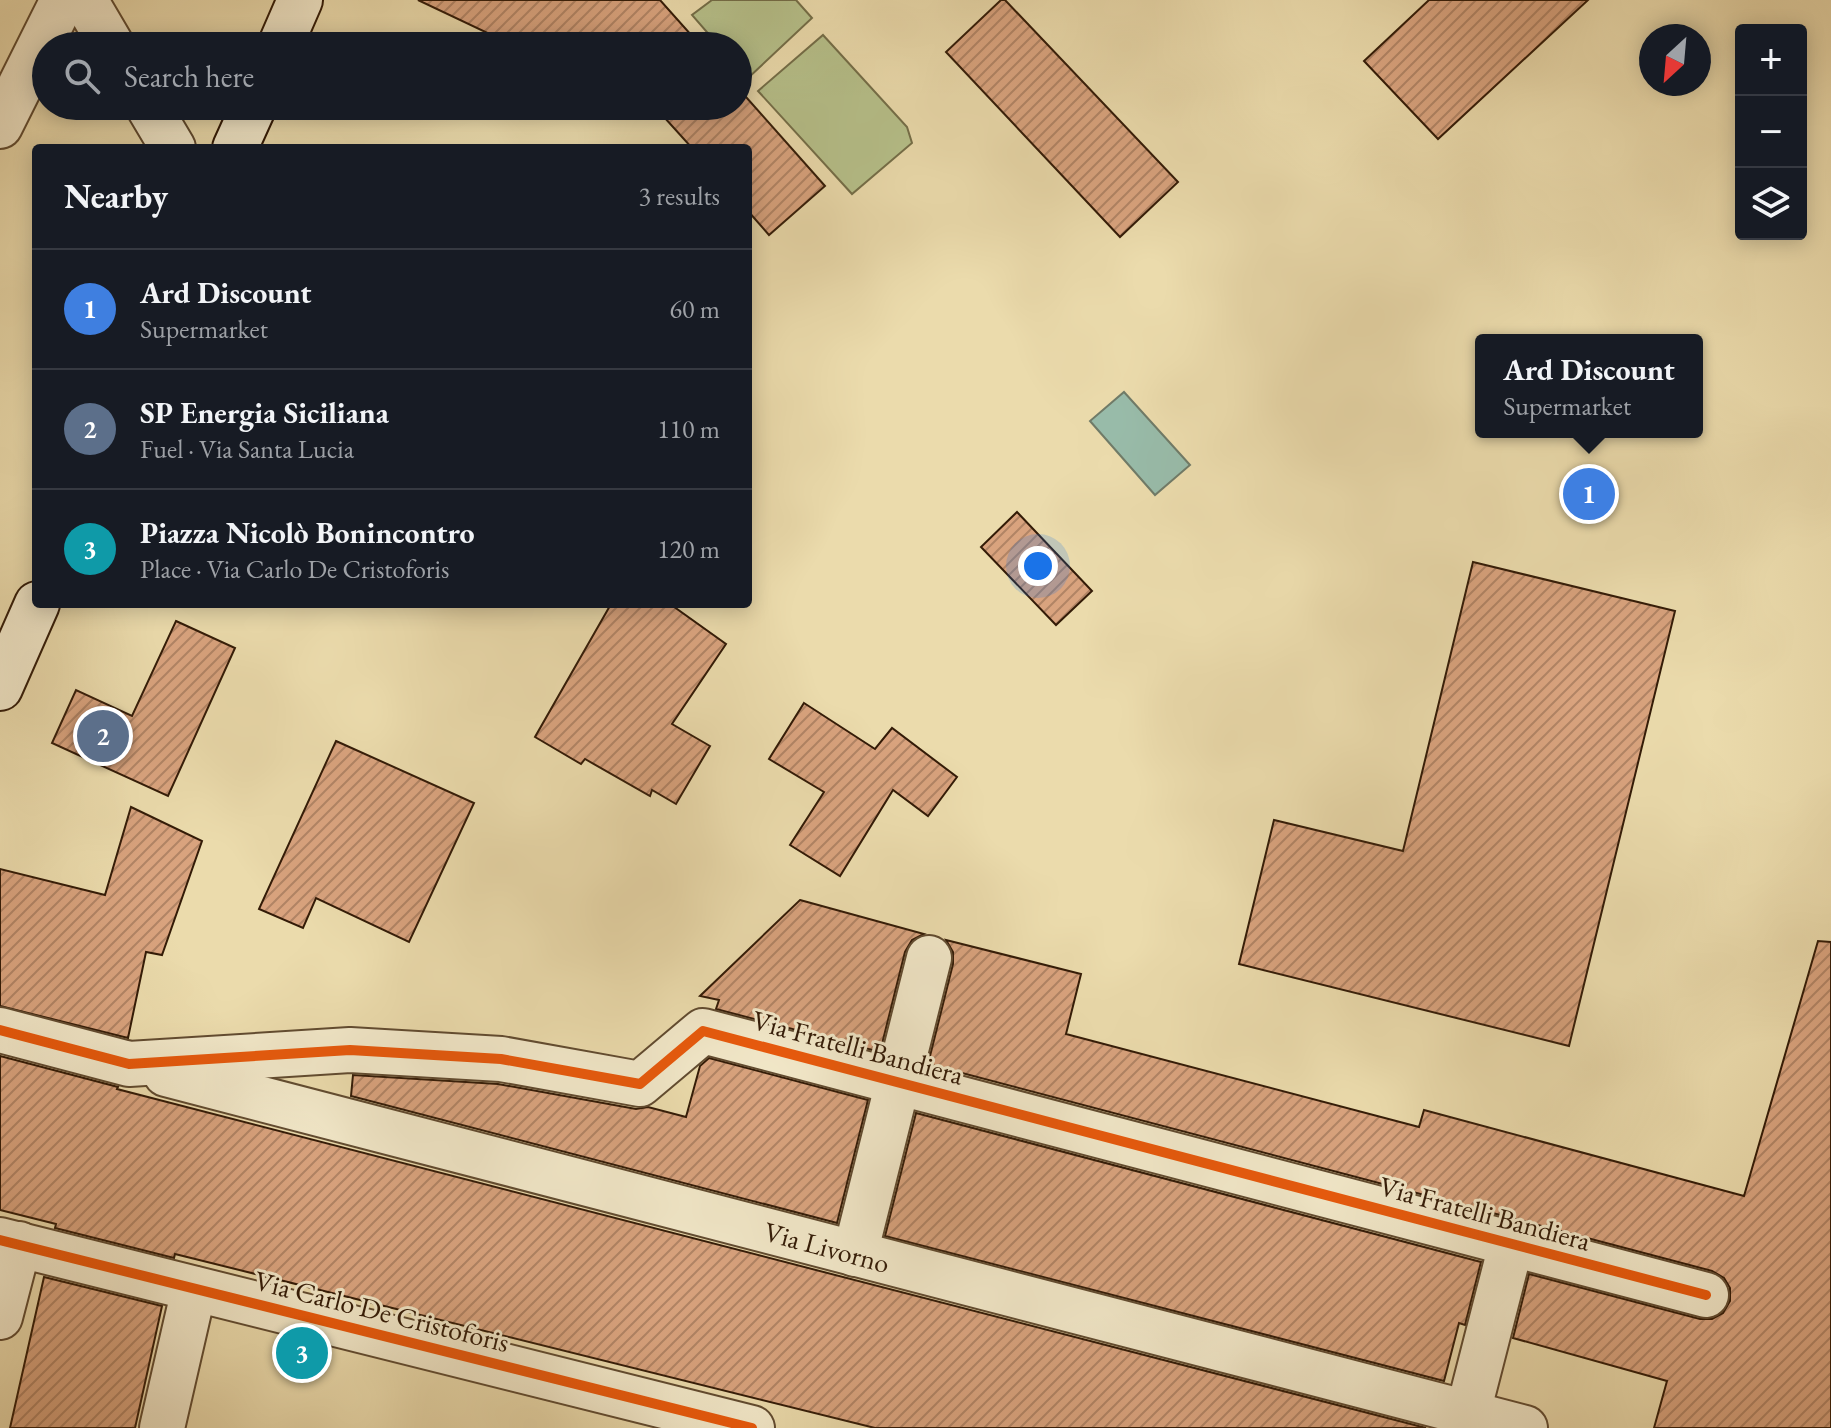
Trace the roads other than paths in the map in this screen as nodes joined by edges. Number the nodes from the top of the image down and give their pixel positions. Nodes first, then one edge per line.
1 (63, 0) edge
2 (85, 0) edge
3 (300, 0) edge
4 (47, 32) edge
5 (104, 32) edge
6 (286, 32) edge
7 (32, 62) edge
8 (156, 120) edge
9 (248, 120) edge
10 (0, 126) edge
11 (171, 144) edge
12 (237, 144) edge
13 (35, 608) edge
14 (0, 688) edge
15 (929, 958) dead end
16 (0, 1030) edge
17 (129, 1064) junction
18 (898, 1082) junction
19 (9, 1242) edge
20 (1511, 1245) junction
21 (855, 1254) junction
22 (194, 1289) junction
23 (1706, 1295) dead end
24 (0, 1317) edge
25 (602, 1410) edge
26 (1466, 1420) edge
27 (162, 1428) edge
28 (752, 1428) edge
29 (1525, 1428) edge

1 - 4 street
2 - 5 street
3 - 6 street
7 - 10 street
8 - 11 street
9 - 12 street
13 - 14 street
15 - 18 street
16 - 17 street, Via Fratelli Bandiera
17 - 18 street, Via Fratelli Bandiera
17 - 21 street, Via Livorno
18 - 20 street, Via Fratelli Bandiera
18 - 21 street
19 - 22 street, Via Carlo De Cristoforis
19 - 24 street
20 - 23 street, Via Fratelli Bandiera
20 - 26 street
21 - 26 street, Via Livorno
22 - 25 street, Via Carlo De Cristoforis
22 - 27 street
25 - 28 street, Via Carlo De Cristoforis
26 - 29 street, Via Livorno

